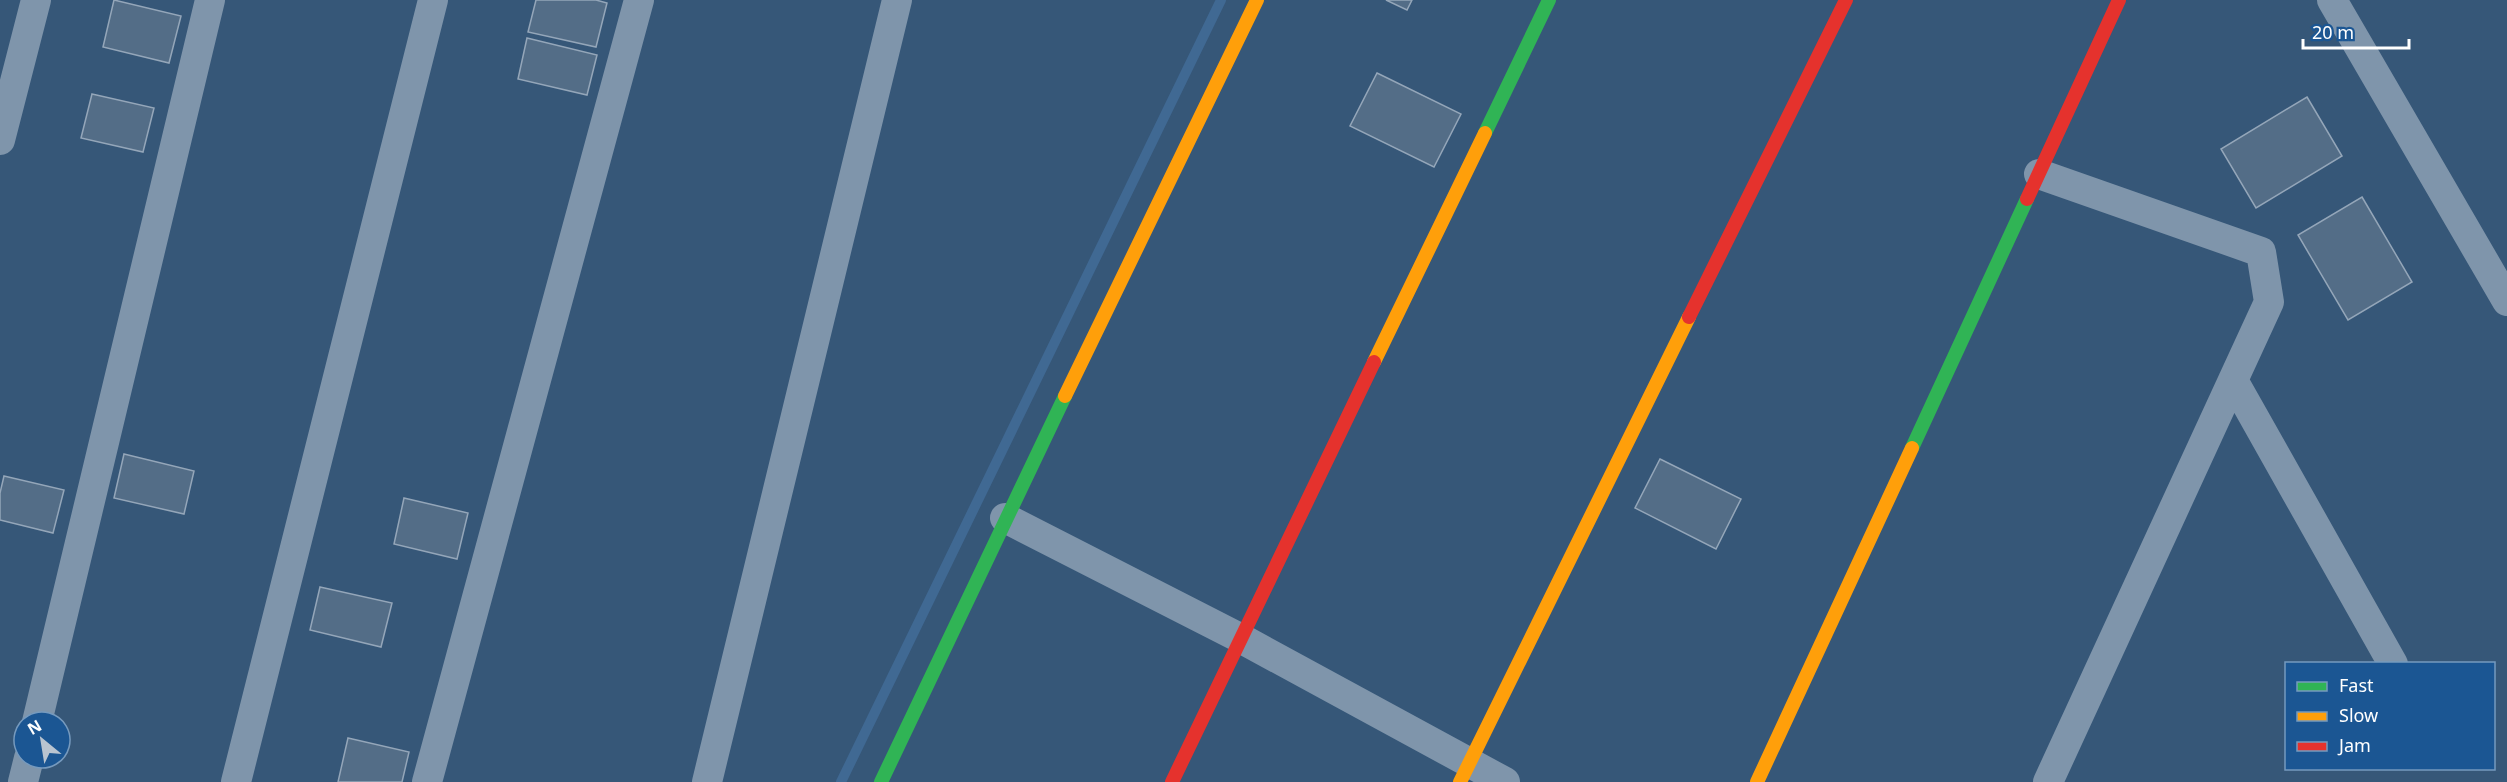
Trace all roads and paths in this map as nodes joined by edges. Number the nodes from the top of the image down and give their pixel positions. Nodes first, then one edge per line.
1 (36, 0) edge
2 (210, 0) edge
3 (433, 0) edge
4 (639, 0) edge
5 (897, 0) edge
6 (1257, 0) edge
7 (1549, 0) edge
8 (1846, 0) edge
9 (2119, 0) edge
10 (2332, 0) edge
11 (0, 140) edge
12 (2039, 174) junction
13 (2507, 301) edge
14 (2233, 380) junction
15 (1005, 518) junction
16 (1242, 639) junction
17 (2392, 662) edge
18 (41, 710) edge
19 (1464, 772) edge
20 (236, 782) edge
21 (427, 782) edge
22 (706, 782) edge
23 (881, 782) edge
24 (1172, 782) edge
25 (1505, 782) edge
26 (1757, 782) edge
27 (2048, 782) edge

1 - 11 street
2 - 18 street
3 - 20 street
4 - 21 street
5 - 22 street
6 - 15 street
7 - 16 street
8 - 19 street
9 - 12 street
10 - 13 street
12 - 14 street
12 - 26 street
14 - 17 street
14 - 27 street
15 - 16 street
15 - 23 street
16 - 19 street
16 - 24 street
19 - 25 street

